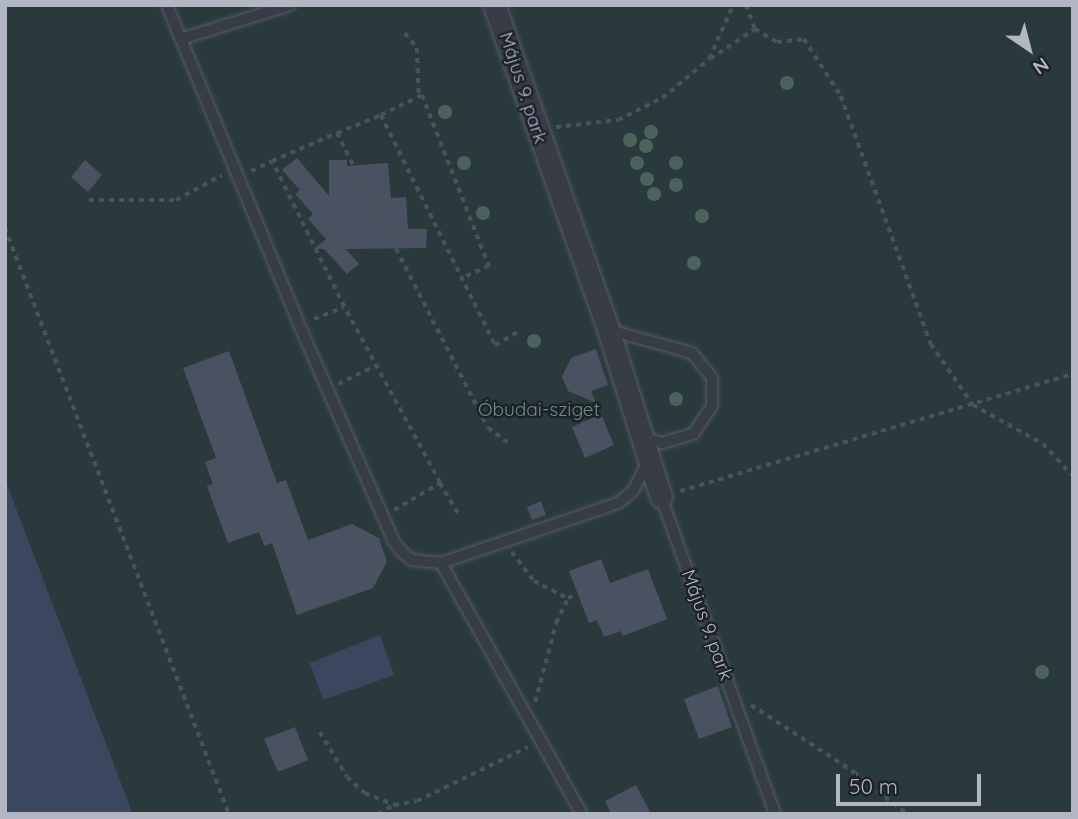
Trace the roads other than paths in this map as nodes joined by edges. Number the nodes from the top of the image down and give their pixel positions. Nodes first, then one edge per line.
1 (167, 5) edge
2 (290, 5) edge
3 (494, 5) edge
4 (181, 39) junction
5 (608, 329) junction
6 (642, 436) junction
7 (649, 458) junction
8 (661, 497) joint
9 (441, 563) junction
10 (582, 814) edge
11 (775, 814) edge

1 - 4 lane
2 - 4 lane
3 - 5 street, Május 9. park
4 - 9 lane
5 - 6 street, Május 9. park
5 - 6 lane
6 - 7 street, Május 9. park
7 - 8 street, Május 9. park
7 - 9 lane
8 - 11 lane, Május 9. park
9 - 10 lane

